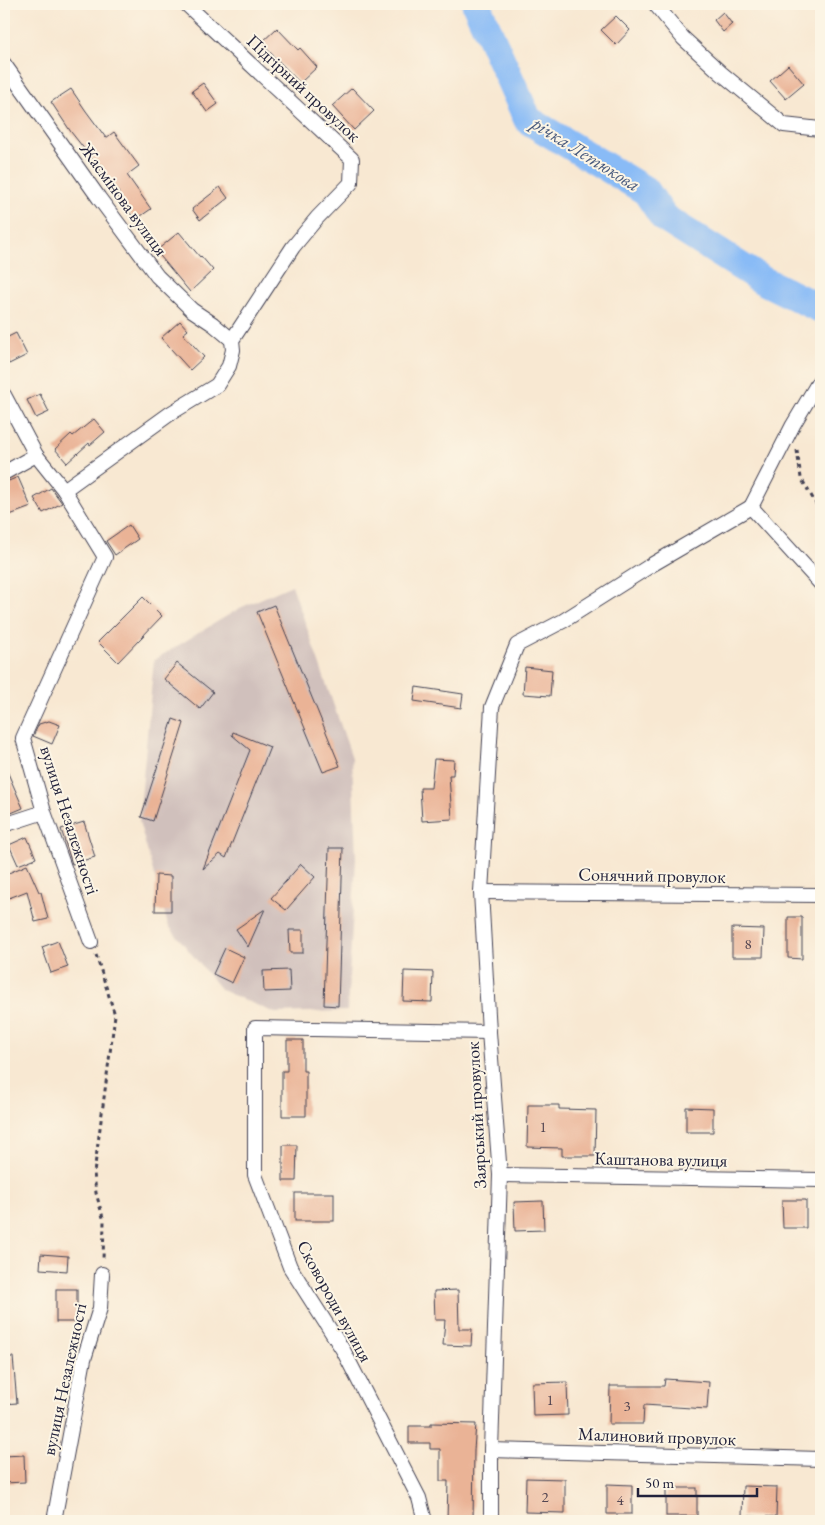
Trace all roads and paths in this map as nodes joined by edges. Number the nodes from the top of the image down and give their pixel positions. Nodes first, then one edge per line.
1 (186, 4) edge
2 (655, 4) edge
3 (4, 64) edge
4 (821, 130) edge
5 (232, 340) junction
6 (821, 378) edge
7 (4, 395) edge
8 (793, 425) junction
9 (36, 455) junction
10 (4, 473) edge
11 (64, 490) junction
12 (751, 507) junction
13 (821, 510) edge
14 (821, 584) edge
15 (44, 812) junction
16 (4, 825) edge
17 (481, 892) junction
18 (821, 896) edge
19 (91, 942) joint
20 (489, 1032) junction
21 (500, 1175) junction
22 (821, 1180) edge
23 (102, 1274) joint
24 (491, 1450) junction
25 (821, 1460) edge
26 (54, 1521) edge
27 (425, 1521) edge
28 (491, 1521) edge

1 - 5 street, Підгірний провулок
2 - 4 street
3 - 5 street, Жасмінова вулиця
5 - 11 street
6 - 8 street
7 - 9 street, вулиця Незалежності
8 - 12 street
8 - 13 path
9 - 10 street
9 - 11 street, вулиця Незалежності
11 - 15 street, вулиця Незалежності
12 - 14 street
12 - 17 street, Заярський провулок
15 - 16 street
15 - 19 street, вулиця Незалежності
17 - 18 street, Сонячний провулок
17 - 20 street, Заярський провулок
19 - 23 path
20 - 21 street, Заярський провулок
20 - 27 street, Сковороди вулиця
21 - 22 street, Каштанова вулиця
21 - 24 street, Заярський провулок
23 - 26 street, вулиця Незалежності
24 - 25 street, Малиновий провулок
24 - 28 street, Заярський провулок

